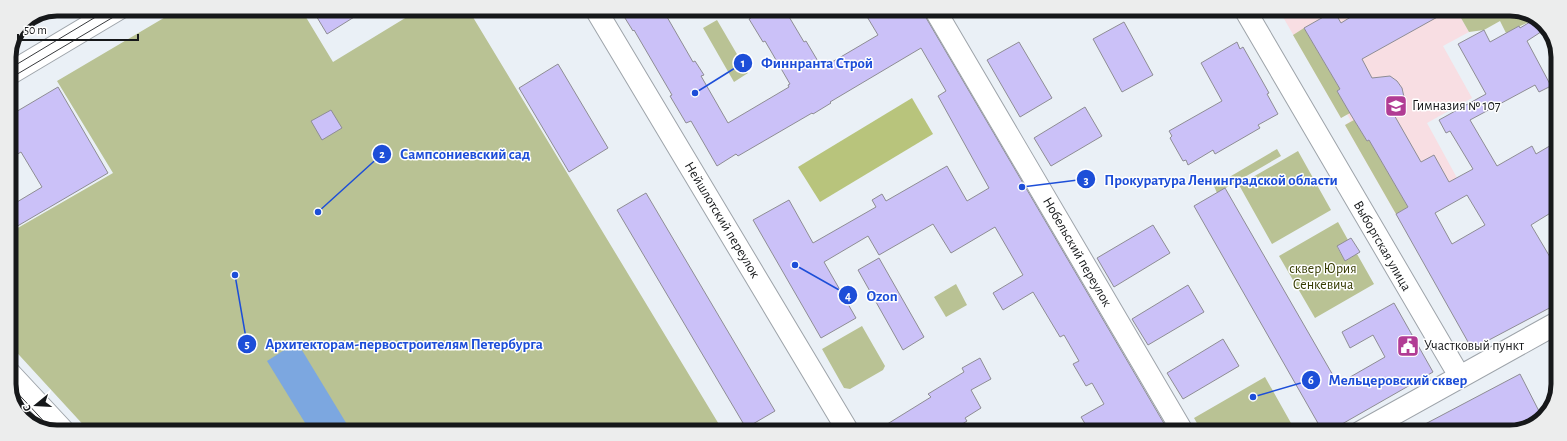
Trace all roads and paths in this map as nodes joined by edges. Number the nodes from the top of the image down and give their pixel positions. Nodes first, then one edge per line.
1 (106, 16) edge
2 (600, 16) edge
3 (939, 16) edge
4 (1249, 16) edge
5 (16, 70) edge
6 (1551, 326) edge
7 (1460, 377) junction
8 (16, 380) edge
9 (58, 425) edge
10 (844, 425) edge
11 (1178, 425) edge
12 (1373, 425) edge

1 - 5 main road
2 - 10 street, Нейшлотский переулок
3 - 11 street, Нобельский переулок
4 - 7 street, Выборгская улица
6 - 7 main road
7 - 12 main road
8 - 9 street

